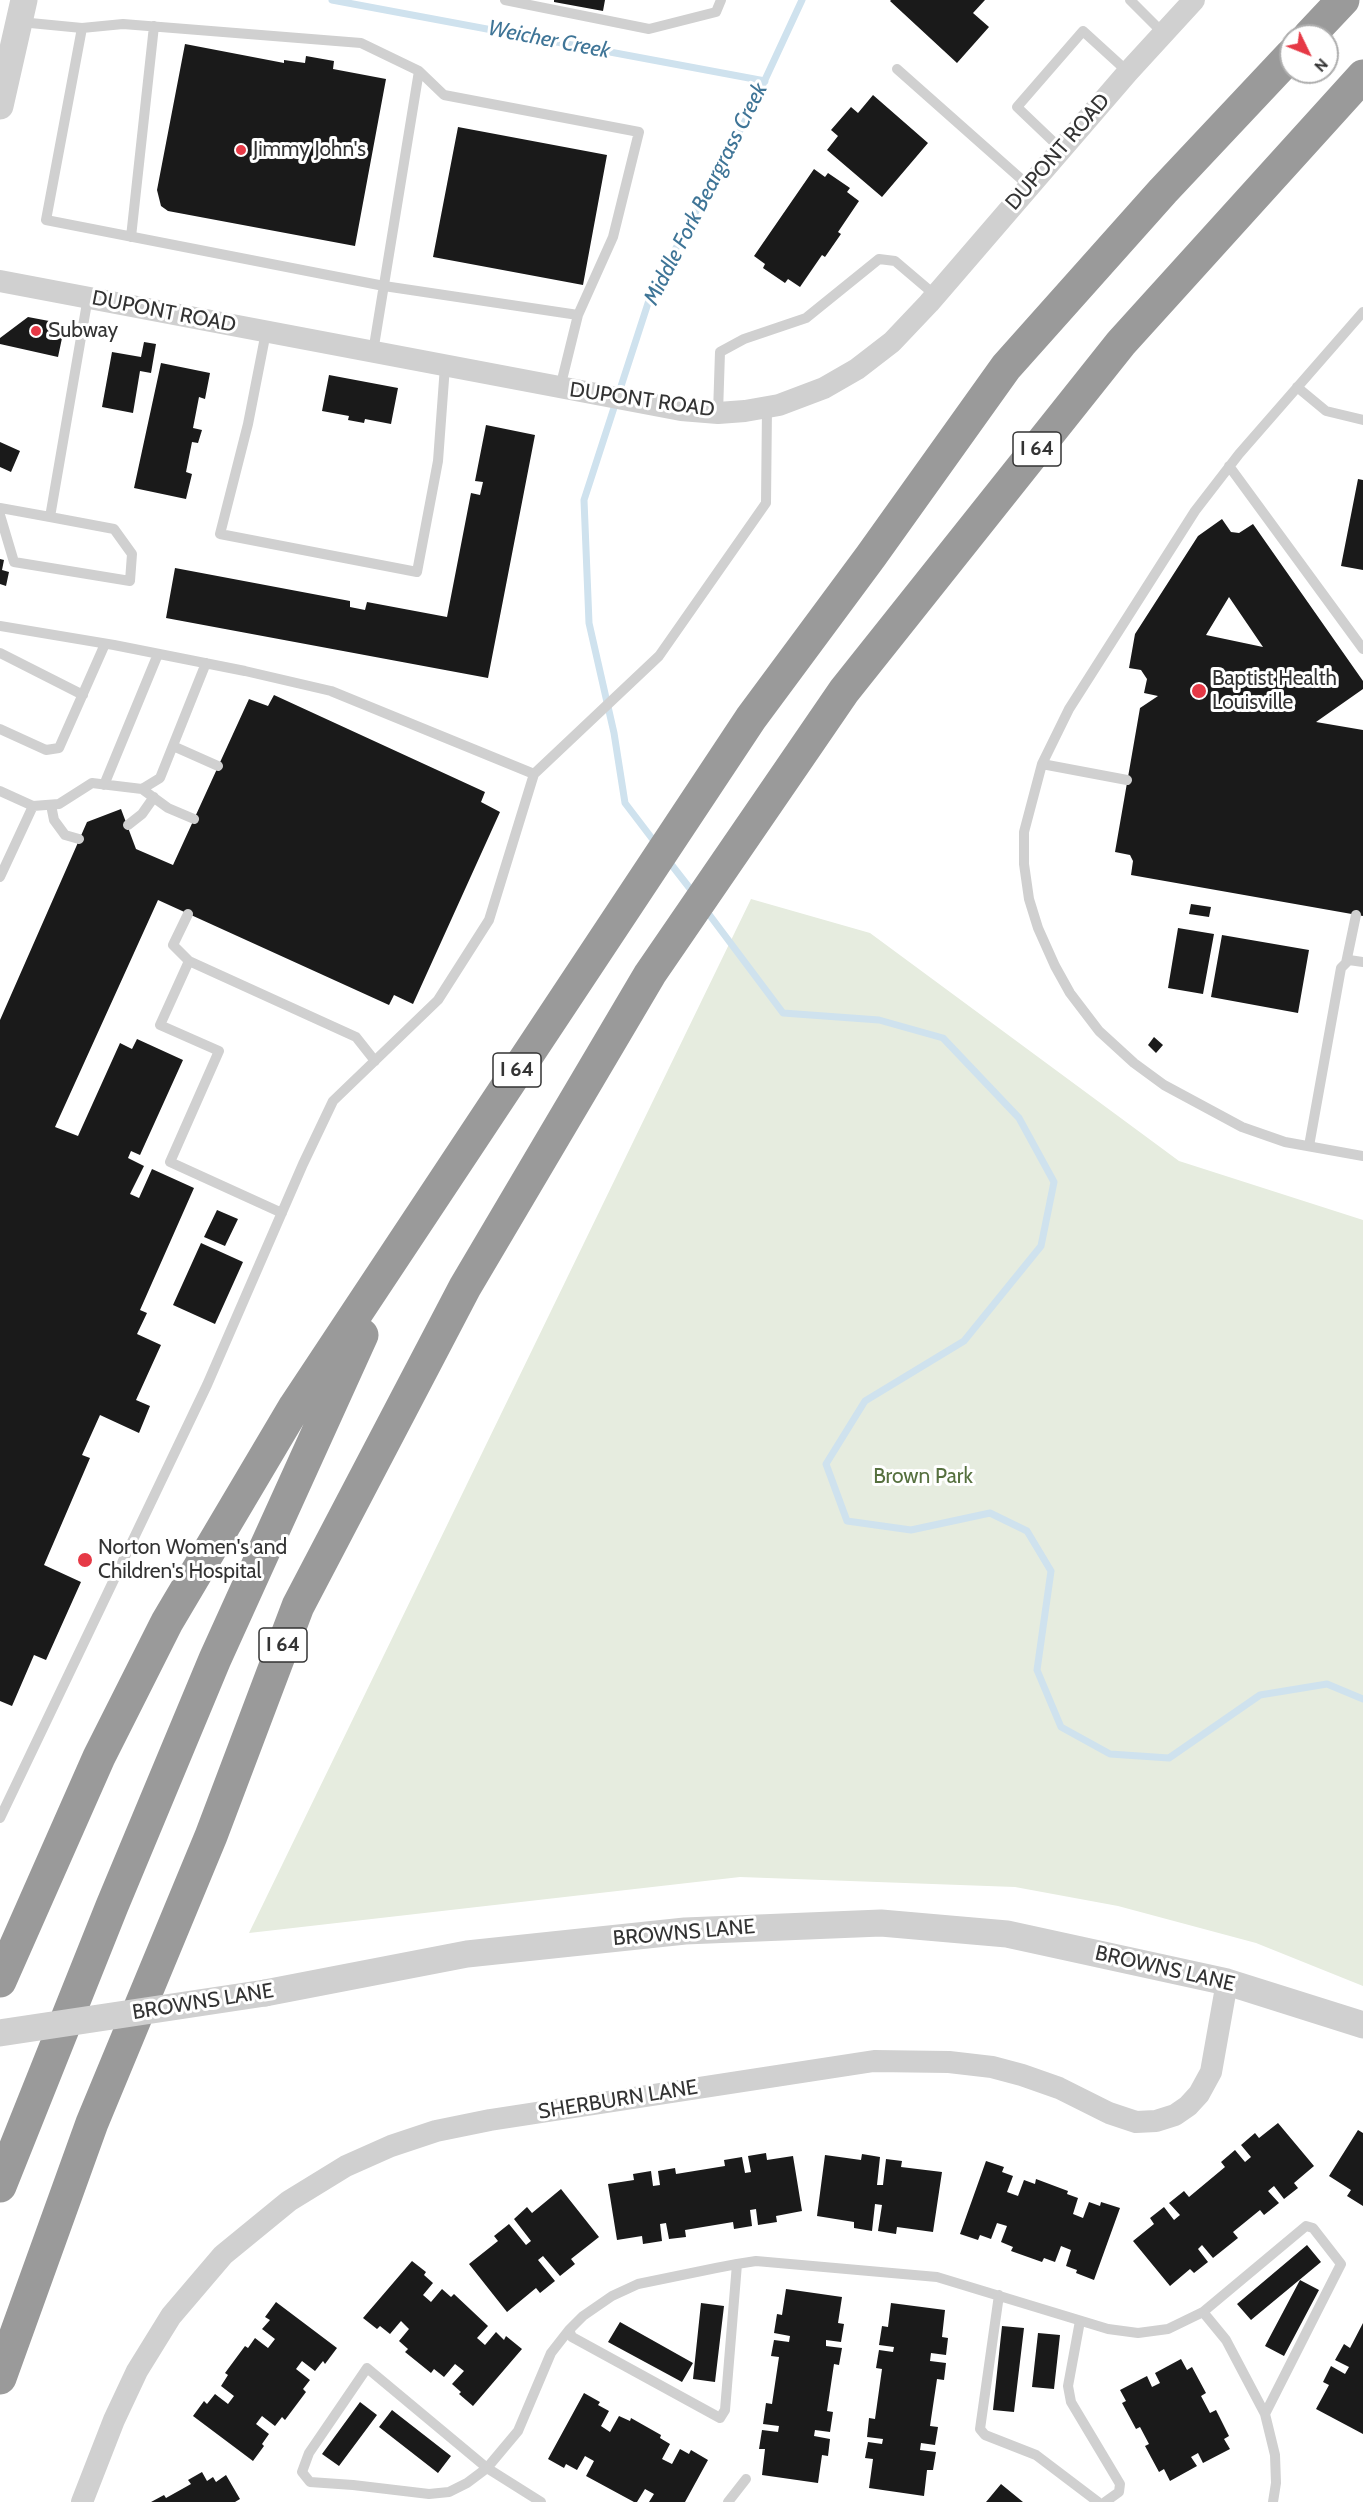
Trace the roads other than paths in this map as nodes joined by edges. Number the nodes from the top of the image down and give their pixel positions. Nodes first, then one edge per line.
1 (505, 0) edge
2 (721, 0) edge
3 (1130, 0) edge
4 (1194, 0) edge
5 (1343, 0) edge
6 (22, 11) edge
7 (1320, 24) edge
8 (154, 26) junction
9 (82, 28) junction
10 (1163, 33) junction
11 (1279, 68) edge
12 (897, 69) dead end
13 (419, 71) junction
14 (1128, 72) junction
15 (1363, 76) edge
16 (0, 106) edge
17 (1061, 149) junction
18 (1029, 186) junction
19 (131, 237) junction
20 (0, 281) edge
21 (384, 286) junction
22 (935, 295) junction
23 (88, 297) junction
24 (1363, 312) edge
25 (578, 315) junction
26 (266, 332) junction
27 (373, 352) junction
28 (444, 366) junction
29 (1297, 387) junction
30 (560, 388) junction
31 (767, 407) junction
32 (718, 412) junction
33 (1363, 420) edge
34 (1229, 466) junction
35 (0, 508) edge
36 (0, 515) edge
37 (50, 518) junction
38 (0, 626) edge
39 (105, 644) junction
40 (1363, 649) edge
41 (0, 653) edge
42 (158, 654) junction
43 (206, 663) junction
44 (83, 695) junction
45 (0, 729) edge
46 (172, 746) junction
47 (1041, 764) junction
48 (218, 766) dead end
49 (534, 774) junction
50 (1127, 780) dead end
51 (104, 785) junction
52 (142, 789) junction
53 (0, 791) edge
54 (154, 797) junction
55 (51, 805) junction
56 (33, 806) junction
57 (194, 819) dead end
58 (128, 825) dead end
59 (79, 839) dead end
60 (0, 877) edge
61 (188, 914) dead end
62 (1356, 915) dead end
63 (189, 962) junction
64 (1363, 962) edge
65 (1346, 963) junction
66 (375, 1060) junction
67 (1309, 1146) junction
68 (1363, 1156) edge
69 (282, 1213) junction
70 (414, 1228) junction
71 (0, 1818) edge
72 (0, 1981) edge
73 (1227, 1982) junction
74 (1363, 2025) edge
75 (0, 2033) edge
76 (0, 2186) edge
77 (737, 2264) junction
78 (999, 2295) junction
79 (1203, 2312) junction
80 (1080, 2320) junction
81 (570, 2330) junction
82 (0, 2378) edge
83 (1265, 2414) junction
84 (487, 2468) junction
85 (746, 2479) dead end
86 (82, 2502) edge
87 (541, 2502) edge
88 (728, 2502) edge
89 (1098, 2502) edge
90 (1105, 2502) edge
91 (1273, 2502) edge

1 - 2 lane
3 - 10 lane
4 - 10 street, DUPONT ROAD
5 - 7 highway
6 - 9 lane
6 - 16 street
8 - 9 lane
8 - 13 lane
8 - 19 lane
9 - 19 lane
10 - 14 street, DUPONT ROAD
11 - 70 highway, I 64
12 - 18 lane
13 - 21 lane
13 - 25 lane
14 - 17 street, DUPONT ROAD
14 - 17 lane
15 - 82 highway, I 64
17 - 18 street, DUPONT ROAD
18 - 22 street, DUPONT ROAD
19 - 21 lane
20 - 23 street, DUPONT ROAD
21 - 25 lane
21 - 27 lane
22 - 31 street, DUPONT ROAD
22 - 32 lane
23 - 26 street, DUPONT ROAD
23 - 37 lane
24 - 29 lane
25 - 30 lane
26 - 27 street, DUPONT ROAD
26 - 28 lane
27 - 28 street, DUPONT ROAD
28 - 30 street, DUPONT ROAD
29 - 33 lane
29 - 34 lane
30 - 32 street, DUPONT ROAD
31 - 32 street, DUPONT ROAD
31 - 49 lane
34 - 40 lane
34 - 47 lane
35 - 37 lane
36 - 37 lane
38 - 39 lane
39 - 42 lane
39 - 44 lane
41 - 44 lane
42 - 43 lane
42 - 51 lane
43 - 46 lane
43 - 49 lane
44 - 45 lane
46 - 48 lane
46 - 52 lane
47 - 50 lane
47 - 67 lane
49 - 66 lane
51 - 52 lane
51 - 55 lane
52 - 54 lane
53 - 56 lane
54 - 57 lane
54 - 58 lane
55 - 56 lane
55 - 59 lane
56 - 60 lane
61 - 63 lane
62 - 65 lane
63 - 66 lane
63 - 69 lane
64 - 65 lane
65 - 67 lane
66 - 69 lane
67 - 68 lane
69 - 71 lane
70 - 72 highway
70 - 76 highway, I 64
73 - 74 street, BROWNS LANE
73 - 75 street, BROWNS LANE, bridge
73 - 86 street, SHERBURN LANE
77 - 78 lane
77 - 81 lane
77 - 81 lane
78 - 80 lane
78 - 89 lane
79 - 80 lane
79 - 83 lane
79 - 83 lane
80 - 90 lane
81 - 84 lane
83 - 91 lane
84 - 84 lane
84 - 87 lane
85 - 88 lane

